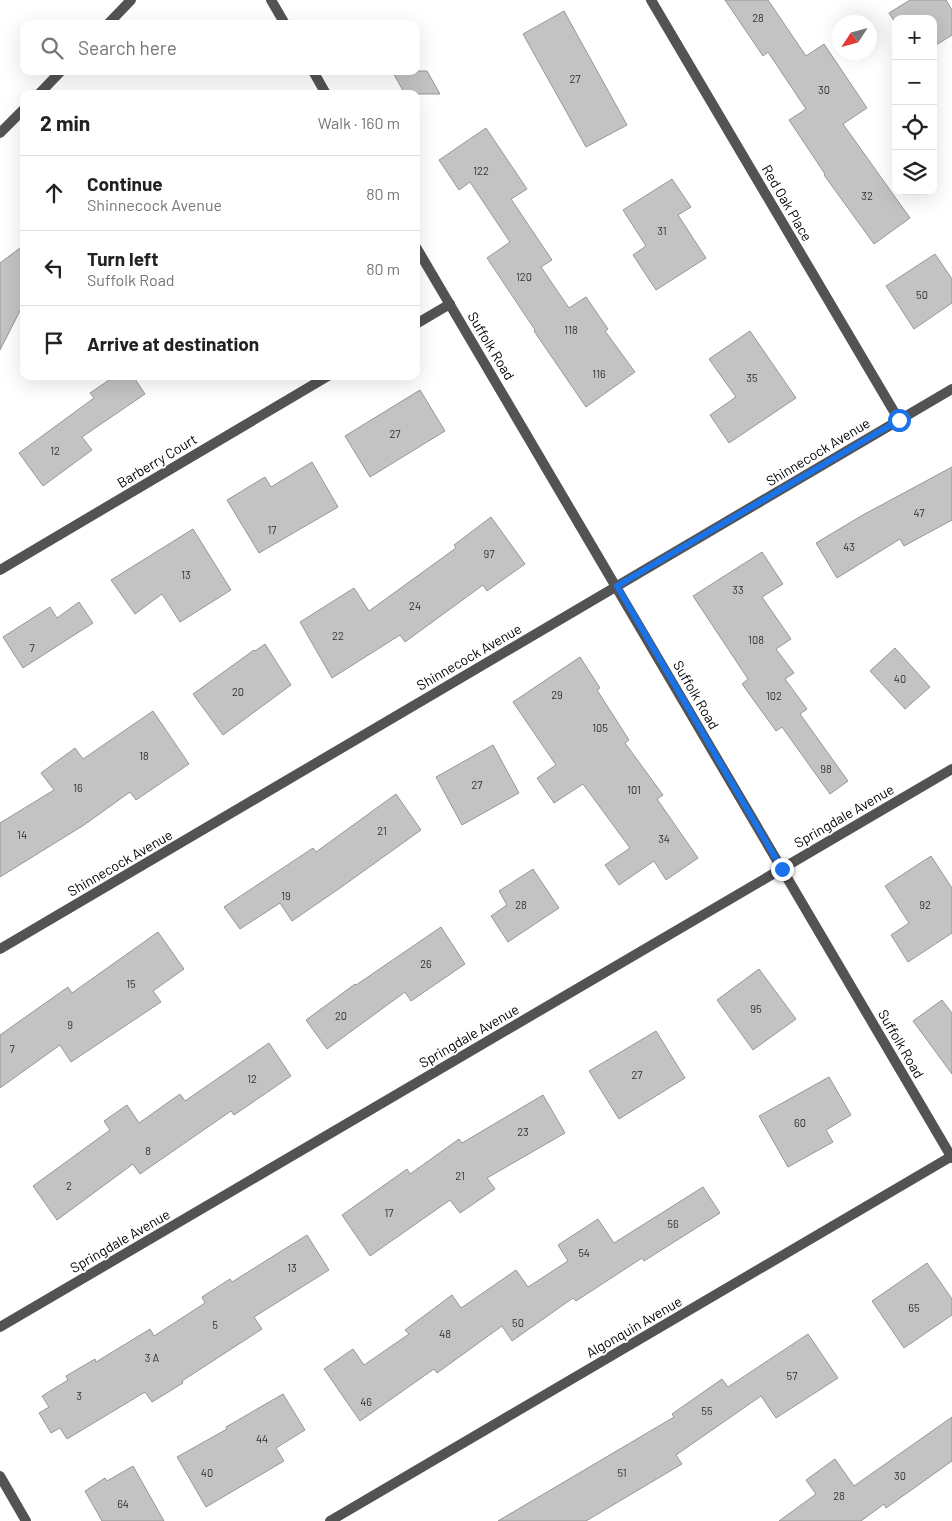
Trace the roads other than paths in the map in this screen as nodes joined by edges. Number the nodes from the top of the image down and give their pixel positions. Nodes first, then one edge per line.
1 (131, 0) edge
2 (271, 0) edge
3 (651, 0) edge
4 (112, 20) edge
5 (283, 20) edge
6 (57, 75) edge
7 (315, 75) edge
8 (43, 90) edge
9 (324, 90) edge
10 (20, 113) edge
11 (0, 133) edge
12 (420, 254) edge
13 (450, 304) junction
14 (420, 322) edge
15 (321, 380) edge
16 (952, 389) edge
17 (899, 420) junction
18 (0, 570) edge
19 (617, 586) junction
20 (952, 769) edge
21 (782, 869) junction
22 (0, 949) edge
23 (952, 1157) edge
24 (0, 1327) edge
25 (0, 1476) edge
26 (26, 1521) edge
27 (330, 1521) edge

1 - 4 street
2 - 5 street
3 - 17 street, Red Oak Place
6 - 8 street
7 - 9 street
10 - 11 street
12 - 13 street, Suffolk Road
13 - 14 street
13 - 19 street, Suffolk Road
15 - 18 street, Barberry Court
16 - 17 street, Shinnecock Avenue
17 - 19 street, Shinnecock Avenue
19 - 21 street, Suffolk Road
19 - 22 street, Shinnecock Avenue
20 - 21 street, Springdale Avenue
21 - 23 street, Suffolk Road
21 - 24 street, Springdale Avenue
23 - 27 street, Algonquin Avenue
25 - 26 street

